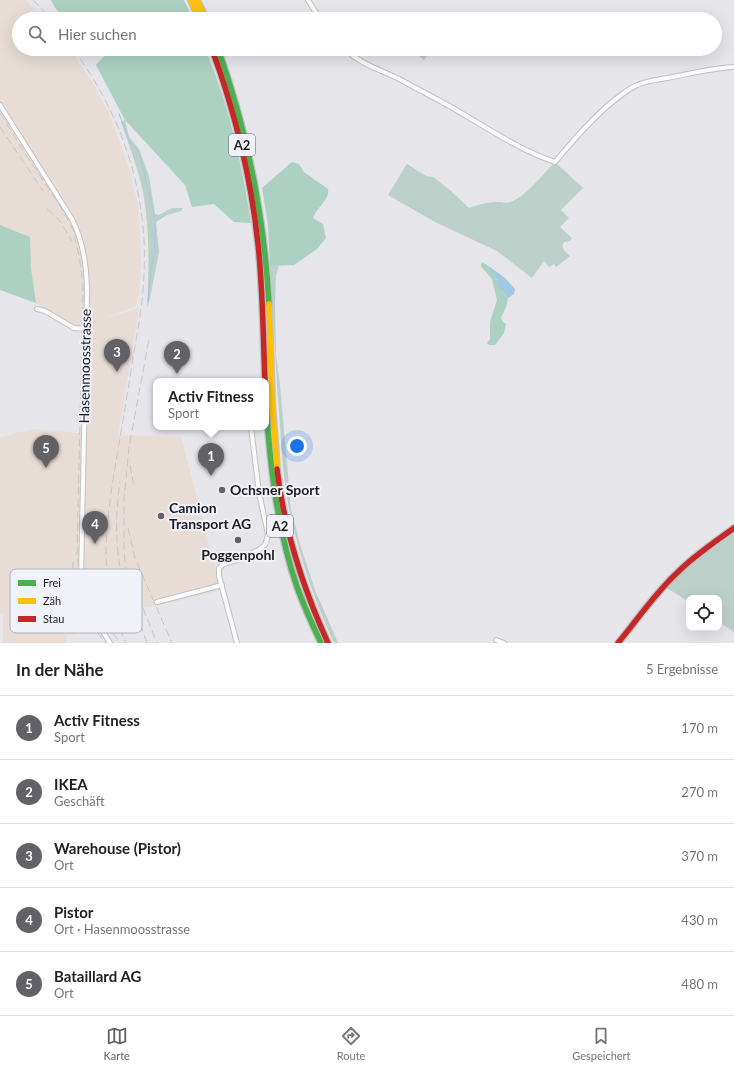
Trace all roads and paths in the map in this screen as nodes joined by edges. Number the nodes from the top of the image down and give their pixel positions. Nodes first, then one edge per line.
1 (190, 0) edge
2 (197, 0) edge
3 (308, 0) edge
4 (196, 12) edge
5 (203, 12) edge
6 (316, 12) edge
7 (214, 56) edge
8 (220, 56) edge
9 (353, 56) edge
10 (734, 67) edge
11 (0, 105) edge
12 (37, 309) dead end
13 (86, 329) junction
14 (265, 378) edge
15 (250, 430) edge
16 (268, 430) edge
17 (734, 528) edge
18 (81, 569) edge
19 (222, 585) junction
20 (157, 602) dead end
21 (104, 633) edge
22 (496, 640) dead end
23 (110, 643) edge
24 (237, 643) edge
25 (321, 643) edge
26 (328, 643) edge
27 (504, 643) edge
28 (618, 643) edge

1 - 4 main road
2 - 5 main road
3 - 6 street
7 - 14 main road, A2
8 - 26 main road, A2
9 - 10 street
11 - 13 street, Hasenmoosstrasse
12 - 13 street
13 - 18 street, Hasenmoosstrasse
15 - 19 street
16 - 25 main road, A2
17 - 28 main road
19 - 20 street
19 - 24 street
21 - 23 street, Hasenmoosstrasse
22 - 27 street

